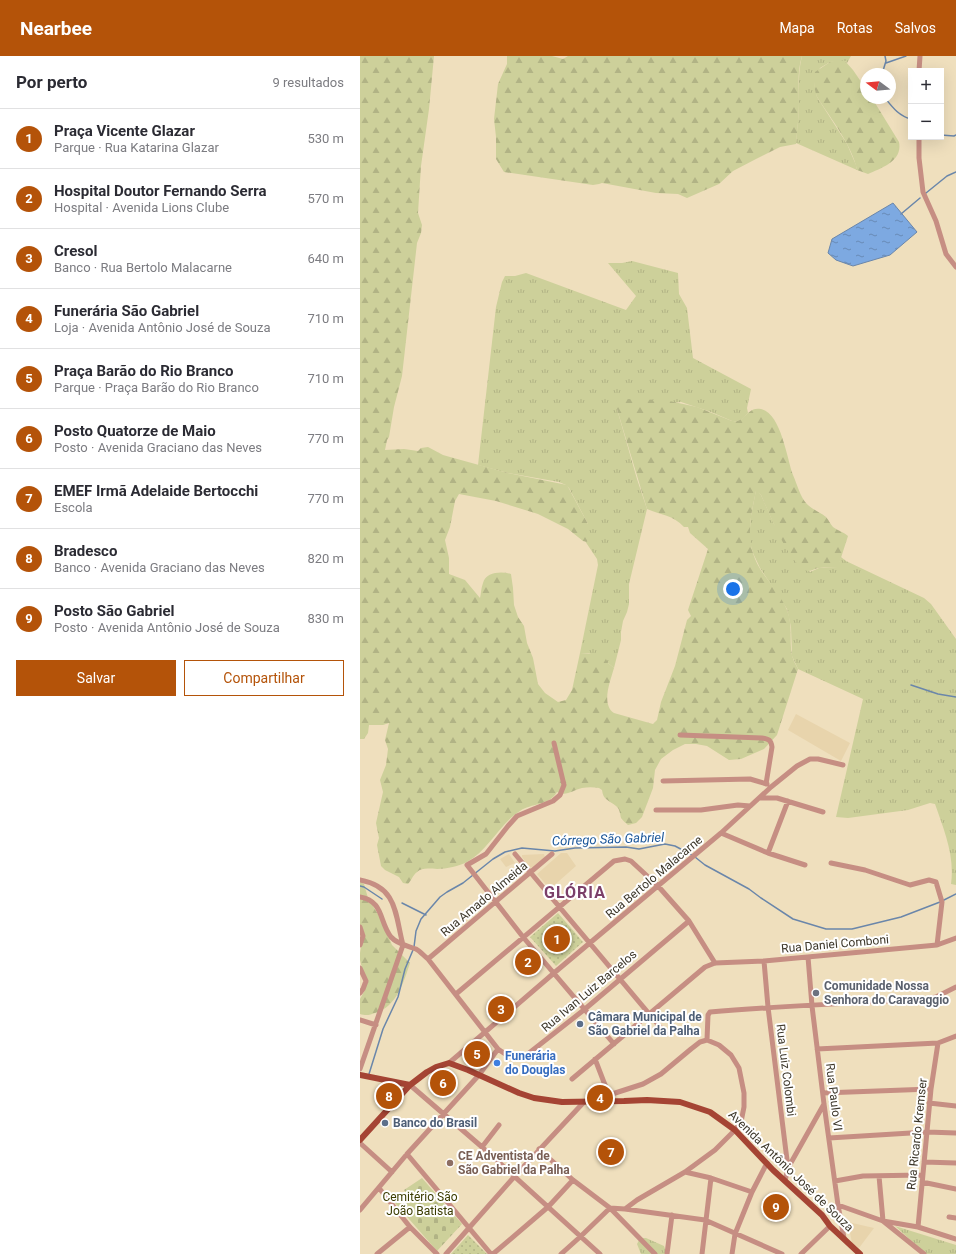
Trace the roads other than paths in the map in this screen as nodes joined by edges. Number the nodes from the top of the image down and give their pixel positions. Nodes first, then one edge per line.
1 (920, 56) edge
2 (919, 68) edge
3 (919, 140) edge
4 (956, 268) edge
5 (680, 735) dead end
6 (554, 743) dead end
7 (843, 765) dead end
8 (663, 781) dead end
9 (766, 784) junction
10 (772, 787) junction
11 (761, 798) junction
12 (788, 801) junction
13 (750, 806) junction
14 (656, 810) dead end
15 (822, 812) dead end
16 (721, 833) junction
17 (768, 853) junction
18 (515, 854) dead end
19 (552, 854) dead end
20 (831, 862) dead end
21 (805, 866) dead end
22 (531, 873) junction
23 (360, 880) edge
24 (658, 886) junction
25 (360, 897) edge
26 (496, 902) junction
27 (559, 907) junction
28 (689, 921) junction
29 (360, 927) edge
30 (523, 937) junction
31 (956, 938) edge
32 (589, 943) junction
33 (360, 945) edge
34 (403, 945) junction
35 (937, 945) junction
36 (808, 958) junction
37 (428, 959) junction
38 (764, 961) junction
39 (715, 963) junction
40 (360, 968) edge
41 (554, 973) junction
42 (620, 978) junction
43 (956, 987) edge
44 (360, 992) edge
45 (456, 994) junction
46 (812, 1006) junction
47 (768, 1008) junction
48 (584, 1009) junction
49 (649, 1014) junction
50 (360, 1020) edge
51 (376, 1026) junction
52 (485, 1033) junction
53 (666, 1034) dead end
54 (956, 1036) edge
55 (707, 1040) junction
56 (938, 1043) junction
57 (614, 1044) junction
58 (498, 1049) junction
59 (817, 1049) junction
60 (595, 1059) junction
61 (449, 1063) junction
62 (360, 1069) edge
63 (360, 1075) edge
64 (479, 1075) junction
65 (572, 1079) dead end
66 (410, 1085) junction
67 (931, 1089) junction
68 (824, 1093) junction
69 (610, 1098) junction
70 (584, 1102) junction
71 (930, 1103) junction
72 (824, 1104) junction
73 (956, 1106) edge
74 (444, 1114) junction
75 (499, 1125) dead end
76 (735, 1130) junction
77 (927, 1132) junction
78 (956, 1133) edge
79 (829, 1138) junction
80 (360, 1140) edge
81 (360, 1143) edge
82 (482, 1146) junction
83 (539, 1149) junction
84 (407, 1154) junction
85 (924, 1162) junction
86 (767, 1163) junction
87 (956, 1163) edge
88 (788, 1168) junction
89 (392, 1172) junction
90 (685, 1172) junction
91 (922, 1175) junction
92 (879, 1176) junction
93 (514, 1177) junction
94 (711, 1178) junction
95 (573, 1180) junction
96 (785, 1181) junction
97 (835, 1181) junction
98 (922, 1182) junction
99 (379, 1188) junction
100 (956, 1189) edge
101 (752, 1192) junction
102 (838, 1205) junction
103 (548, 1207) junction
104 (610, 1208) junction
105 (625, 1209) junction
106 (360, 1210) edge
107 (672, 1216) junction
108 (949, 1217) dead end
109 (956, 1218) edge
110 (705, 1220) junction
111 (883, 1221) junction
112 (830, 1226) junction
113 (410, 1227) junction
114 (918, 1228) junction
115 (469, 1229) junction
116 (735, 1234) junction
117 (580, 1238) junction
118 (844, 1238) junction
119 (956, 1239) edge
120 (377, 1254) edge
121 (437, 1254) edge
122 (446, 1254) edge
123 (492, 1254) edge
124 (561, 1254) edge
125 (600, 1254) edge
126 (655, 1254) edge
127 (667, 1254) edge
128 (702, 1254) edge
129 (732, 1254) edge
130 (782, 1254) edge
131 (801, 1254) edge
132 (860, 1254) edge
133 (924, 1254) edge

1 - 2 street
3 - 4 street
5 - 9 street
6 - 26 street
7 - 10 street, Rua Bertolo Malacarne
8 - 9 street
9 - 10 street
10 - 11 street, Rua Bertolo Malacarne
11 - 12 street
11 - 13 street, Rua Bertolo Malacarne
12 - 15 street
12 - 17 street
13 - 14 street
13 - 16 street, Rua Bertolo Malacarne
16 - 17 street
16 - 24 street, Rua Bertolo Malacarne
17 - 21 street
18 - 22 street
19 - 22 street, Rua Amado Almeida
20 - 35 street
22 - 26 street, Rua Amado Almeida
22 - 27 street
23 - 34 street
24 - 27 street
24 - 28 street
24 - 32 street, Rua Bertolo Malacarne
25 - 34 street
26 - 30 street
26 - 37 street, Rua Amado Almeida
27 - 30 street
27 - 32 street
28 - 39 street
28 - 42 street, Rua Ivan Luiz Barcelos
29 - 33 street
30 - 41 street
30 - 45 street
31 - 35 street, Rua Daniel Comboni
32 - 41 street, Rua Bertolo Malacarne
32 - 42 street
34 - 37 street
34 - 51 street
35 - 36 street, Rua Daniel Comboni
36 - 38 street, Rua Daniel Comboni
36 - 46 street, Rua Paulo VI
37 - 45 street
38 - 39 street, Rua Daniel Comboni
38 - 47 street, Rua Luiz Colombi
39 - 49 street
40 - 44 street
41 - 48 street
41 - 52 street, Rua Bertolo Malacarne
42 - 48 street, Rua Ivan Luiz Barcelos
42 - 49 street
43 - 46 street
45 - 52 street
46 - 47 street
46 - 59 street, Rua Paulo VI
47 - 55 street
47 - 88 street, Rua Luiz Colombi
48 - 57 street
48 - 58 street, Rua Ivan Luiz Barcelos
49 - 53 street
49 - 57 street
50 - 51 street
51 - 62 street
52 - 58 street
52 - 61 street, Rua Bertolo Malacarne
54 - 56 street
55 - 69 street
55 - 76 street
56 - 59 street
56 - 67 street, Rua Ricardo Kremser
57 - 60 street
58 - 64 street
59 - 68 street, Rua Paulo VI
60 - 65 street
60 - 69 street
61 - 64 main road, Avenida Antônio José de Souza
61 - 66 main road
63 - 66 main road
64 - 70 main road, Avenida Antônio José de Souza
64 - 74 street
66 - 74 street
66 - 80 main road
67 - 68 street
67 - 71 street, Rua Ricardo Kremser
68 - 72 street, Rua Paulo VI
69 - 70 main road, Avenida Antônio José de Souza
69 - 76 main road, Avenida Antônio José de Souza
70 - 83 street
71 - 73 street
71 - 77 street, Rua Ricardo Kremser
72 - 79 street, Rua Paulo VI
72 - 88 street
74 - 82 street
74 - 84 street
75 - 82 street
76 - 86 main road, Avenida Antônio José de Souza
76 - 90 street
77 - 78 street
77 - 79 street
77 - 85 street, Rua Ricardo Kremser
79 - 97 street, Rua Paulo VI
81 - 89 street
82 - 93 street
83 - 93 street
83 - 95 street
84 - 89 street
84 - 115 street
85 - 87 street
85 - 91 street, Rua Ricardo Kremser
86 - 96 main road, Avenida Antônio José de Souza
86 - 101 street
88 - 96 street, Rua Luiz Colombi
89 - 99 street
90 - 94 street
90 - 105 street
91 - 92 street
91 - 98 street, Rua Ricardo Kremser
92 - 97 street
92 - 111 street
93 - 103 street
93 - 115 street
94 - 101 street
94 - 110 street
95 - 103 street
95 - 104 street
96 - 112 main road, Avenida Antônio José de Souza
97 - 102 street, Rua Paulo VI
98 - 100 street
98 - 114 street, Rua Ricardo Kremser
99 - 106 street
99 - 113 street
101 - 116 street
102 - 111 street
102 - 118 street, Rua Paulo VI
103 - 117 street
103 - 123 street
104 - 105 street
104 - 117 street
104 - 126 street
105 - 107 street
107 - 110 street
107 - 127 street
108 - 109 street
110 - 116 street
110 - 128 street
111 - 114 street
111 - 133 street
112 - 118 main road, Avenida Antônio José de Souza
112 - 131 street
113 - 120 street
113 - 121 street
114 - 119 street
115 - 122 street
115 - 123 street
116 - 129 street
116 - 130 street
117 - 124 street
117 - 125 street
118 - 132 main road, Avenida Antônio José de Souza

